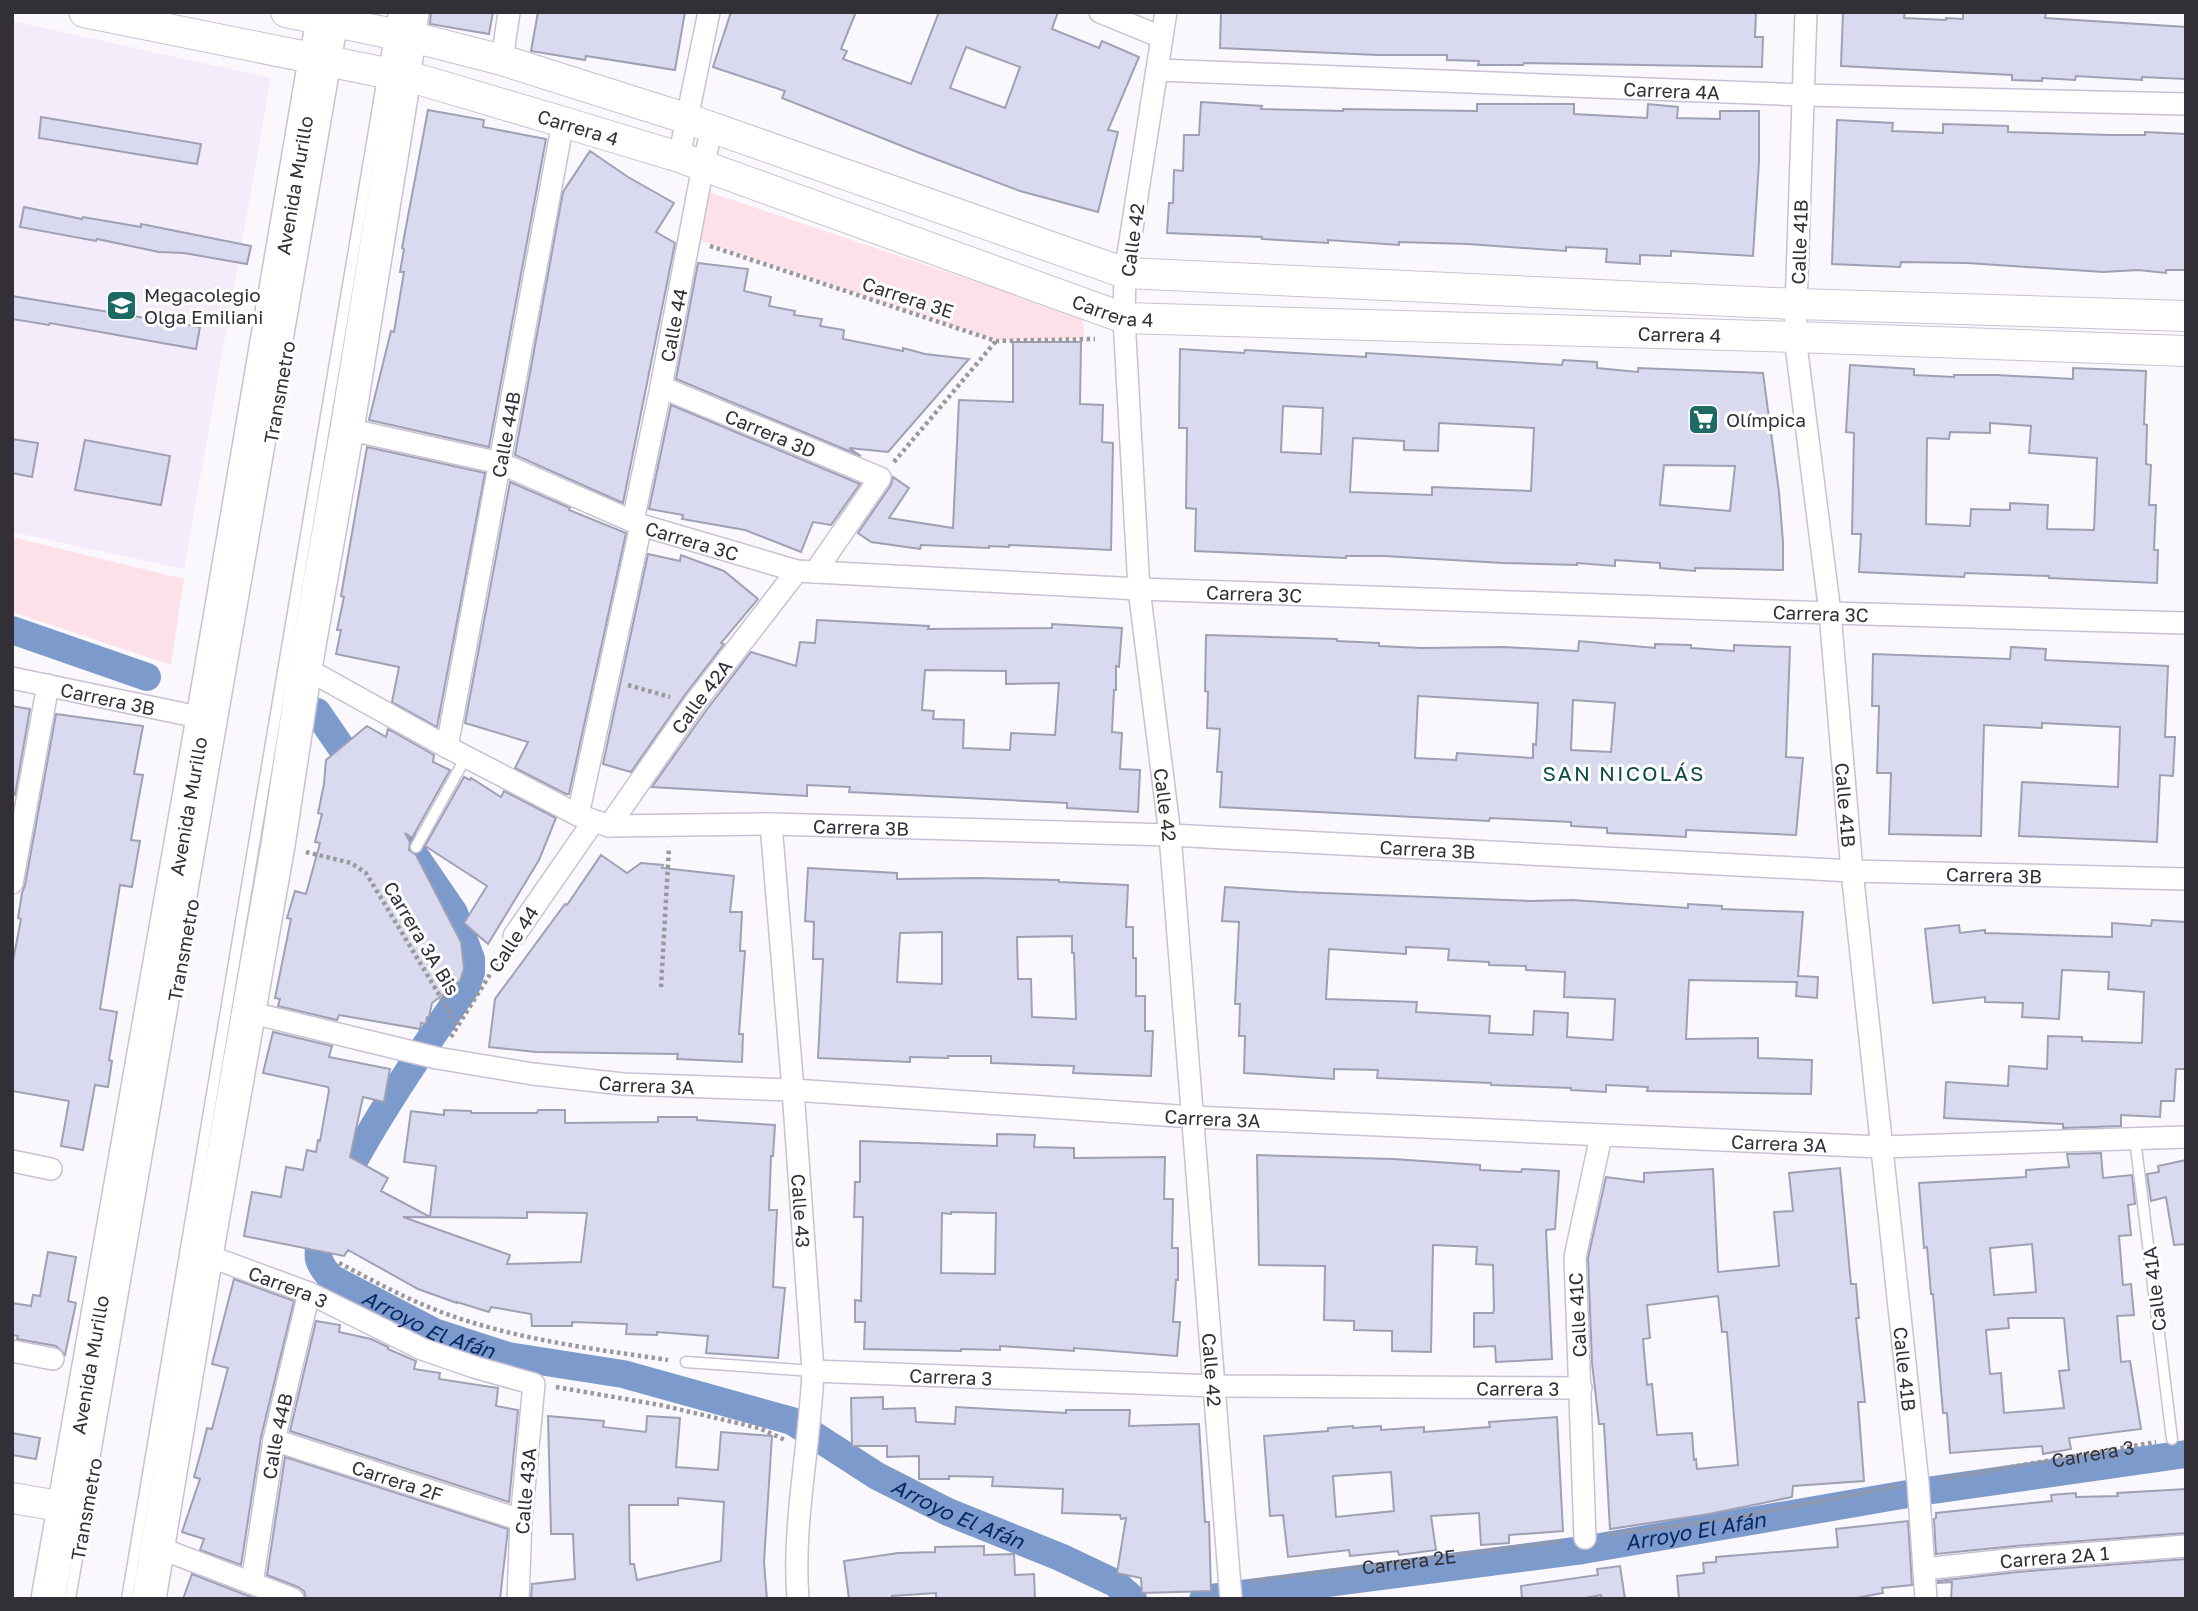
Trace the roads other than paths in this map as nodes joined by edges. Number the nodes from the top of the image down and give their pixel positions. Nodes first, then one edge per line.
1 (85, 12) edge
2 (286, 12) edge
3 (509, 12) edge
4 (709, 12) edge
5 (1100, 12) edge
6 (1166, 12) edge
7 (1806, 12) edge
8 (334, 17) edge
9 (402, 24) edge
10 (1161, 37) junction
11 (502, 60) junction
12 (325, 62) junction
13 (1158, 70) junction
14 (394, 76) junction
15 (1803, 95) junction
16 (2186, 104) edge
17 (564, 122) junction
18 (700, 124) junction
19 (691, 162) junction
20 (1125, 273) junction
21 (1797, 304) junction
22 (2186, 316) edge
23 (1125, 328) junction
24 (1795, 337) junction
25 (2186, 351) edge
26 (661, 387) junction
27 (347, 429) junction
28 (500, 463) junction
29 (880, 478) joint
30 (637, 523) junction
31 (806, 572) junction
32 (1139, 589) junction
33 (1830, 613) junction
34 (2186, 623) edge
35 (305, 668) junction
36 (12, 678) edge
37 (48, 685) junction
38 (203, 718) junction
39 (447, 747) junction
40 (466, 757) junction
41 (593, 821) junction
42 (771, 824) junction
43 (1170, 835) junction
44 (416, 847) dead end
45 (1852, 871) junction
46 (2186, 879) edge
47 (12, 883) edge
48 (514, 936) road end
49 (248, 1012) junction
50 (793, 1090) junction
51 (1193, 1117) junction
52 (1601, 1136) junction
53 (2186, 1137) edge
54 (2135, 1139) junction
55 (1881, 1147) junction
56 (12, 1161) edge
57 (51, 1169) dead end
58 (206, 1255) junction
59 (309, 1293) junction
60 (12, 1351) edge
61 (53, 1359) dead end
62 (686, 1362) road end
63 (813, 1371) junction
64 (534, 1384) joint
65 (1215, 1386) junction
66 (1581, 1388) junction
67 (2172, 1439) road end
68 (274, 1440) junction
69 (12, 1498) edge
70 (65, 1507) junction
71 (521, 1520) junction
72 (1585, 1538) road end
73 (2186, 1546) edge
74 (157, 1548) junction
75 (1924, 1569) junction
76 (252, 1583) junction
77 (1231, 1591) edge
78 (48, 1599) edge
79 (70, 1599) edge
80 (127, 1599) edge
81 (149, 1599) edge
82 (293, 1599) edge
83 (518, 1599) edge
84 (798, 1599) edge
85 (1926, 1599) edge

1 - 12 street, Carrera 4
2 - 8 street, Carrera 4
3 - 11 street
4 - 18 street, Calle 44
5 - 10 street
6 - 10 street, Calle 42
7 - 15 street, Calle 41B
8 - 9 street, Carrera 4
8 - 12 main road, Avenida Murillo
9 - 11 street, Carrera 4
9 - 14 main road
10 - 13 street, Calle 42
11 - 18 street, Carrera 4
12 - 14 street, Carrera 4
12 - 38 main road, Avenida Murillo
12 - 79 lane, Transmetro
13 - 15 street, Carrera 4A
13 - 20 street, Calle 42
14 - 17 street, Carrera 4
14 - 27 main road
14 - 80 lane
15 - 16 street, Carrera 4A
15 - 21 street, Calle 41B
17 - 19 street, Carrera 4
17 - 28 street, Calle 44B
18 - 19 street, Calle 44
18 - 20 street, Carrera 4
19 - 23 street, Carrera 4
19 - 26 street, Calle 44
20 - 21 street, Carrera 4
20 - 23 street, Calle 42
21 - 22 street, Carrera 4
21 - 24 street, Calle 41B
23 - 24 street, Carrera 4
23 - 32 street, Calle 42
24 - 25 street, Carrera 4
24 - 33 street, Calle 41B
26 - 29 street, Carrera 3D
26 - 30 street, Calle 44
27 - 28 street, Carrera 3C
27 - 35 main road
28 - 30 street, Carrera 3C
28 - 39 street, Calle 44B
29 - 31 street, Calle 42A
30 - 31 street, Carrera 3C
30 - 41 street, Calle 44
31 - 32 street, Carrera 3C
31 - 41 street, Calle 42A
32 - 33 street, Carrera 3C
32 - 43 street, Calle 42
33 - 34 street, Carrera 3C
33 - 45 street, Calle 41B
35 - 39 street, Carrera 3B
35 - 49 main road
36 - 37 street, Carrera 3B
37 - 38 street, Carrera 3B
37 - 47 street
38 - 70 main road, Avenida Murillo
39 - 40 street, Carrera 3B
40 - 41 street, Carrera 3B
40 - 44 lane
41 - 42 street, Carrera 3B
41 - 48 street, Calle 44
42 - 43 street, Carrera 3B
42 - 50 street, Calle 43
43 - 45 street, Carrera 3B
43 - 51 street, Calle 42
45 - 46 street, Carrera 3B
45 - 55 street, Calle 41B
49 - 50 street, Carrera 3A
49 - 58 main road
50 - 51 street, Carrera 3A
50 - 63 street, Calle 43
51 - 52 street, Carrera 3A
51 - 65 street, Calle 42
52 - 55 street, Carrera 3A
52 - 66 street, Calle 41C
53 - 54 street, Carrera 3A
54 - 55 street, Carrera 3A
54 - 67 lane, Calle 41A
55 - 75 street, Calle 41B
56 - 57 street
58 - 59 street, Carrera 3
58 - 74 main road
59 - 64 street, Carrera 3
59 - 68 street, Calle 44B
60 - 61 street
62 - 63 lane, Carrera 3
63 - 65 street, Carrera 3
63 - 84 street, Calle 43
64 - 71 street, Calle 43A
65 - 66 street, Carrera 3
65 - 77 street, Calle 42
66 - 72 street, Calle 41C
68 - 71 street, Carrera 2F
68 - 76 street, Calle 44B
69 - 70 street
70 - 78 main road, Avenida Murillo
71 - 83 street, Calle 43A
73 - 75 street, Carrera 2A 1
74 - 76 street
74 - 81 main road
75 - 85 street, Calle 41B
76 - 82 street

